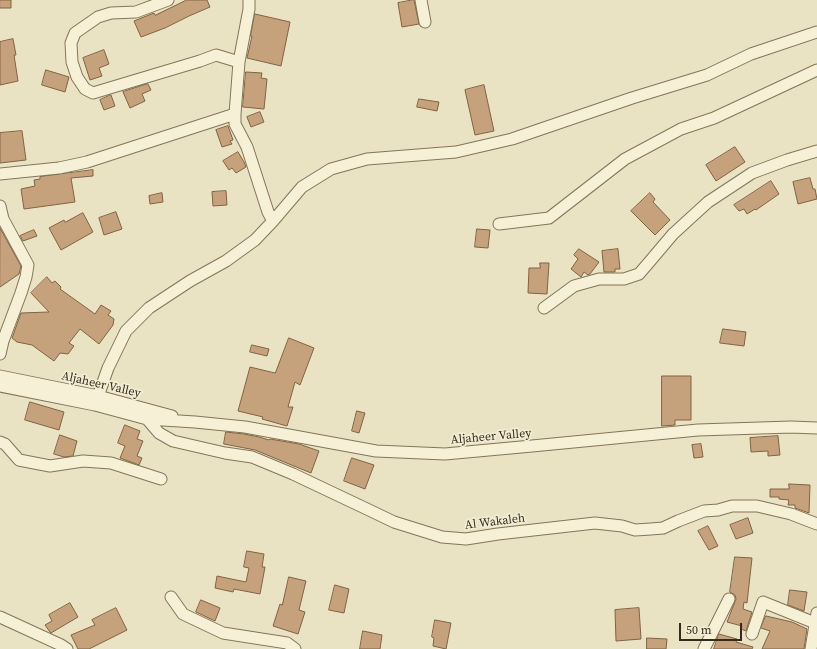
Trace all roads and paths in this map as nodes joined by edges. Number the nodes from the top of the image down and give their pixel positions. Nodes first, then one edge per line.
1 (168, 0) edge
2 (249, 0) edge
3 (422, 0) edge
4 (425, 22) dead end
5 (817, 32) edge
6 (239, 62) junction
7 (817, 70) edge
8 (235, 114) junction
9 (817, 151) edge
10 (0, 174) edge
11 (0, 206) edge
12 (273, 221) junction
13 (499, 224) dead end
14 (544, 308) dead end
15 (0, 354) edge
16 (0, 376) edge
17 (0, 386) edge
18 (96, 401) junction
19 (147, 419) junction
20 (195, 422) junction
21 (817, 428) edge
22 (0, 442) edge
23 (161, 479) dead end
24 (817, 524) edge
25 (171, 597) dead end
26 (728, 599) dead end
27 (0, 617) edge
28 (816, 618) edge
29 (752, 634) dead end
30 (67, 649) edge
31 (295, 649) edge
32 (704, 649) edge
33 (811, 649) edge

1 - 6 street
2 - 6 street
3 - 4 street
5 - 12 street
6 - 8 street
7 - 13 street
8 - 10 street
8 - 12 street
9 - 14 street
11 - 15 street
12 - 18 street
16 - 18 street, Aljaheer Valley
17 - 18 street, Aljaheer Valley
18 - 19 street, Aljaheer Valley
18 - 20 street, Aljaheer Valley
19 - 20 street, Aljaheer Valley
19 - 24 street, Al Wakaleh
20 - 21 street, Aljaheer Valley
22 - 23 street
25 - 31 street
26 - 32 street
27 - 30 street
28 - 29 street
28 - 33 street

